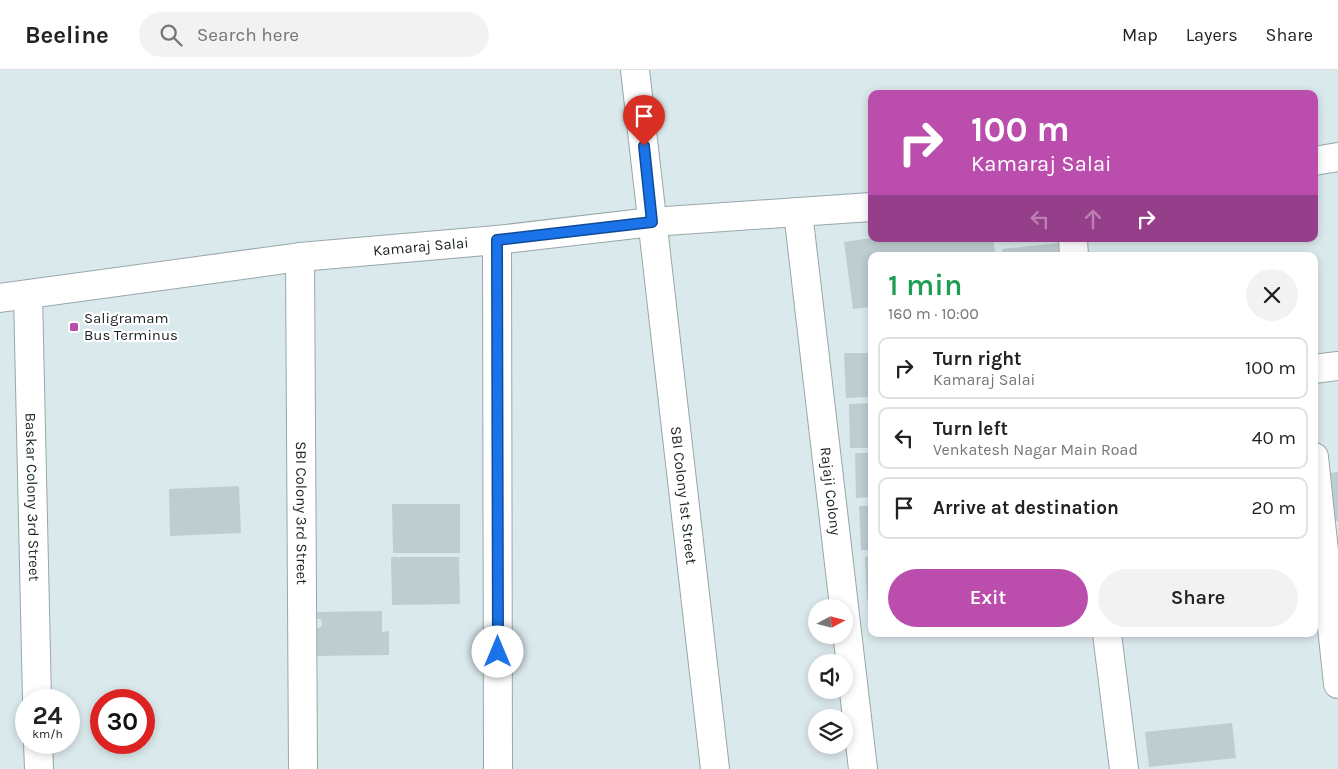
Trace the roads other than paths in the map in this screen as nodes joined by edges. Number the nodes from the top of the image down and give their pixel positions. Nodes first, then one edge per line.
1 (635, 70) edge
2 (1338, 157) edge
3 (1318, 160) edge
4 (868, 208) edge
5 (798, 212) junction
6 (652, 222) junction
7 (497, 240) junction
8 (300, 257) junction
9 (28, 295) junction
10 (0, 298) edge
11 (1338, 366) edge
12 (1318, 368) edge
13 (1318, 494) edge
14 (1107, 637) edge
15 (1338, 684) edge
16 (37, 689) edge
17 (38, 754) edge
18 (39, 769) edge
19 (303, 769) edge
20 (498, 769) edge
21 (715, 769) edge
22 (863, 769) edge
23 (1124, 769) edge

1 - 6 street, SBI Colony 1st Street
2 - 3 street
4 - 5 street, Kamaraj Salai
5 - 6 street, Kamaraj Salai
5 - 22 street, Rajaji Colony
6 - 7 street, Kamaraj Salai
6 - 21 street, SBI Colony 1st Street
7 - 8 street, Kamaraj Salai
7 - 20 street
8 - 9 street, Kamaraj Salai
8 - 19 street, SBI Colony 3rd Street
9 - 10 street, Kamaraj Salai
9 - 16 street, Baskar Colony 3rd Street
11 - 12 street
13 - 15 street
14 - 23 street
17 - 18 street

